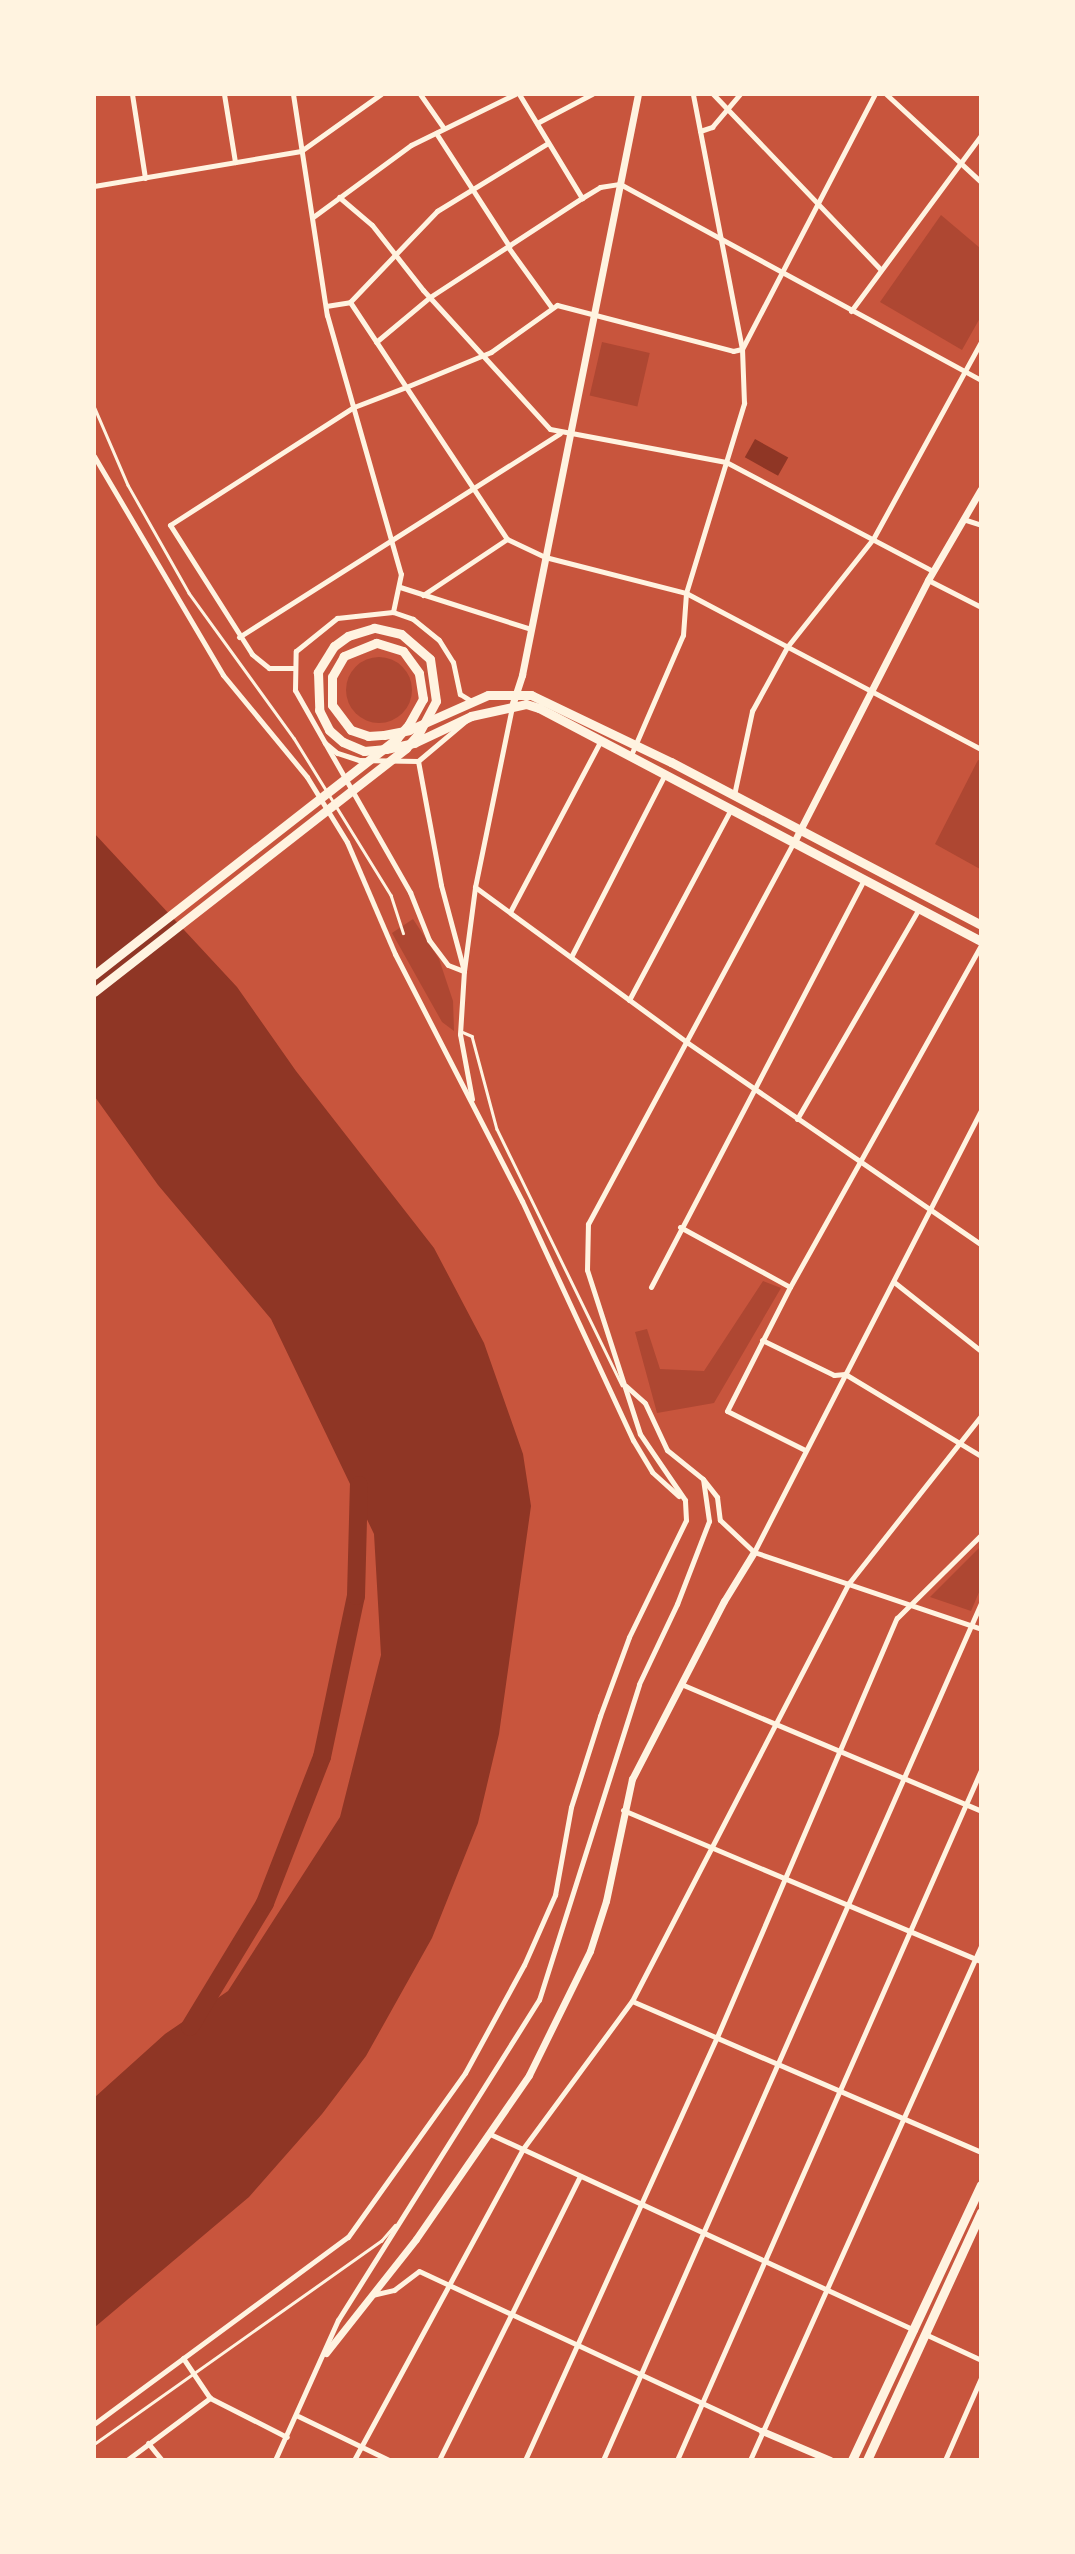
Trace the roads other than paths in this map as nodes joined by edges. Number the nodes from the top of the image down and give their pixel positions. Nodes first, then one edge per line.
1 (132, 94) edge
2 (225, 94) edge
3 (293, 94) edge
4 (381, 94) edge
5 (420, 94) edge
6 (517, 94) edge
7 (592, 94) edge
8 (638, 94) edge
9 (693, 94) edge
10 (713, 94) edge
11 (740, 94) edge
12 (875, 94) edge
13 (886, 94) edge
14 (728, 108) junction
15 (537, 123) junction
16 (443, 127) junction
17 (700, 131) junction
18 (436, 133) junction
19 (981, 135) edge
20 (548, 143) junction
21 (301, 151) junction
22 (235, 162) junction
23 (959, 162) junction
24 (145, 178) junction
25 (981, 182) edge
26 (620, 184) junction
27 (94, 186) edge
28 (473, 190) junction
29 (339, 197) junction
30 (582, 198) junction
31 (819, 205) junction
32 (313, 217) junction
33 (719, 237) junction
34 (509, 246) junction
35 (395, 254) junction
36 (881, 270) junction
37 (785, 273) junction
38 (430, 297) junction
39 (350, 302) junction
40 (326, 306) junction
41 (552, 308) junction
42 (851, 311) junction
43 (595, 313) junction
44 (376, 342) junction
45 (981, 342) edge
46 (742, 349) junction
47 (483, 356) junction
48 (963, 372) junction
49 (981, 380) edge
50 (406, 387) junction
51 (94, 407) edge
52 (354, 407) junction
53 (560, 433) junction
54 (571, 433) junction
55 (94, 456) edge
56 (726, 462) junction
57 (472, 487) junction
58 (981, 489) edge
59 (963, 519) junction
60 (981, 525) edge
61 (392, 539) junction
62 (507, 539) junction
63 (873, 540) junction
64 (545, 557) junction
65 (933, 571) junction
66 (928, 580) junction
67 (400, 587) junction
68 (686, 593) junction
69 (423, 595) junction
70 (981, 607) edge
71 (393, 612) junction
72 (531, 629) junction
73 (239, 637) junction
74 (786, 647) junction
75 (293, 668) junction
76 (869, 691) junction
77 (516, 693) junction
78 (471, 701) junction
79 (512, 706) junction
80 (471, 716) junction
81 (601, 740) junction
82 (325, 743) junction
83 (981, 749) edge
84 (633, 751) junction
85 (418, 761) junction
86 (665, 774) junction
87 (733, 798) junction
88 (731, 809) junction
89 (799, 831) junction
90 (794, 842) junction
91 (864, 880) junction
92 (475, 887) junction
93 (920, 907) junction
94 (510, 912) junction
95 (981, 925) edge
96 (402, 933) dead end
97 (981, 943) edge
98 (571, 957) junction
99 (464, 971) junction
100 (94, 975) edge
101 (94, 992) edge
102 (629, 1000) junction
103 (460, 1031) junction
104 (688, 1043) junction
105 (754, 1090) junction
106 (472, 1102) junction
107 (981, 1111) edge
108 (797, 1119) junction
109 (859, 1162) junction
110 (930, 1213) junction
111 (680, 1227) junction
112 (981, 1244) edge
113 (894, 1282) junction
114 (651, 1287) dead end
115 (790, 1287) junction
116 (762, 1340) junction
117 (981, 1351) edge
118 (845, 1374) junction
119 (625, 1386) junction
120 (981, 1416) edge
121 (960, 1446) junction
122 (805, 1450) junction
123 (981, 1456) edge
124 (703, 1479) junction
125 (685, 1500) junction
126 (981, 1535) edge
127 (754, 1552) junction
128 (849, 1583) junction
129 (912, 1603) junction
130 (981, 1603) edge
131 (970, 1626) junction
132 (981, 1629) edge
133 (681, 1684) junction
134 (773, 1723) junction
135 (839, 1751) junction
136 (981, 1770) edge
137 (901, 1778) junction
138 (966, 1805) junction
139 (623, 1810) junction
140 (981, 1811) edge
141 (712, 1847) junction
142 (784, 1879) junction
143 (848, 1904) junction
144 (911, 1931) junction
145 (981, 1946) edge
146 (978, 1960) edge
147 (632, 2001) junction
148 (717, 2037) junction
149 (779, 2064) junction
150 (841, 2091) junction
151 (903, 2117) junction
152 (490, 2134) junction
153 (522, 2150) junction
154 (981, 2152) edge
155 (580, 2176) junction
156 (981, 2185) edge
157 (641, 2204) junction
158 (412, 2207) junction
159 (981, 2212) edge
160 (706, 2234) junction
161 (764, 2262) junction
162 (450, 2284) junction
163 (826, 2289) junction
164 (372, 2295) junction
165 (514, 2314) junction
166 (915, 2330) junction
167 (925, 2334) junction
168 (580, 2344) junction
169 (326, 2353) junction
170 (183, 2358) junction
171 (981, 2360) edge
172 (193, 2372) junction
173 (642, 2375) junction
174 (981, 2378) edge
175 (210, 2398) junction
176 (702, 2402) junction
177 (298, 2416) junction
178 (94, 2424) edge
179 (762, 2431) junction
180 (287, 2437) junction
181 (148, 2443) junction
182 (94, 2444) edge
183 (360, 2446) junction
184 (127, 2459) edge
185 (162, 2459) edge
186 (275, 2459) edge
187 (354, 2459) edge
188 (389, 2459) edge
189 (439, 2459) edge
190 (525, 2459) edge
191 (603, 2459) edge
192 (677, 2459) edge
193 (750, 2459) edge
194 (830, 2459) edge
195 (852, 2459) edge
196 (867, 2459) edge
197 (945, 2459) edge

1 - 24 street
2 - 22 street
3 - 21 street
4 - 21 street
5 - 16 street
6 - 15 street
6 - 16 street
7 - 15 street
8 - 26 street
9 - 17 street
10 - 14 street
11 - 14 street
12 - 31 street
13 - 23 street
14 - 17 street
14 - 31 street
15 - 20 street
16 - 18 street
17 - 33 street
18 - 28 street
18 - 29 street
19 - 23 street
20 - 28 street
20 - 30 street
21 - 22 street
21 - 32 street
22 - 24 street
23 - 25 street
23 - 36 street
24 - 27 street
26 - 30 street
26 - 33 street
26 - 43 street
28 - 34 street
28 - 35 street
29 - 32 street
29 - 35 street
30 - 34 street
31 - 36 street
31 - 37 street
32 - 40 street
33 - 37 street
33 - 46 street
34 - 38 street
34 - 41 street
35 - 38 street
35 - 39 street
36 - 42 street
37 - 42 street
37 - 46 street
38 - 44 street
38 - 47 street
39 - 40 street
39 - 44 street
40 - 52 street
41 - 43 street
41 - 47 street
42 - 48 street
43 - 46 street
43 - 54 street
44 - 50 street
45 - 48 street
46 - 56 street
47 - 50 street
47 - 53 street
48 - 49 street
48 - 63 street
50 - 52 street
50 - 57 street
51 - 96 lane
52 - 61 street
52 - 73 street
53 - 54 street
53 - 57 street
54 - 56 street
54 - 64 street
55 - 106 street
56 - 63 street
56 - 68 street
57 - 61 street
57 - 62 street
58 - 59 street
59 - 60 street
59 - 65 street
61 - 67 street
61 - 73 street
62 - 64 street
62 - 69 street
63 - 65 street
63 - 74 street
64 - 68 street
64 - 72 street
65 - 66 street
66 - 70 street
66 - 76 street
67 - 69 street
67 - 71 street
68 - 74 street
68 - 84 street
69 - 72 street
71 - 75 street
71 - 78 street
72 - 77 street
73 - 75 street
74 - 76 street
74 - 87 street
75 - 82 street
76 - 83 street
76 - 89 street
77 - 78 main road
77 - 79 street
77 - 84 main road
78 - 100 main road
79 - 80 main road
79 - 81 main road
79 - 92 street
80 - 85 street
80 - 101 main road
81 - 84 main road
81 - 94 street
82 - 85 street
82 - 99 street
84 - 86 main road
84 - 87 main road
85 - 99 street
86 - 88 main road
86 - 98 street
87 - 89 main road
88 - 90 main road
88 - 102 street
89 - 90 street
89 - 95 main road
90 - 91 main road
90 - 104 street
91 - 93 main road
91 - 105 street
92 - 94 street
92 - 99 street
93 - 97 main road
93 - 108 street
94 - 98 street
97 - 109 street
98 - 102 street
99 - 103 street
102 - 104 street
103 - 106 street
103 - 119 lane
104 - 105 street
104 - 119 street
105 - 108 street
105 - 111 street
106 - 125 street
107 - 110 street
108 - 109 street
109 - 110 street
109 - 115 street
110 - 112 street
110 - 113 street
111 - 114 street
111 - 115 street
113 - 117 street
113 - 118 street
115 - 116 street
116 - 118 street
116 - 122 street
118 - 121 street
118 - 122 street
119 - 124 street
119 - 125 street
120 - 121 street
121 - 123 street
121 - 128 street
122 - 127 street
124 - 127 street
124 - 158 street
125 - 170 street
126 - 129 street
127 - 128 street
127 - 133 street
128 - 129 street
128 - 134 street
129 - 131 street
129 - 135 street
130 - 131 street
131 - 132 street
131 - 137 street
133 - 134 street
133 - 139 street
134 - 135 street
134 - 141 street
135 - 137 street
135 - 142 street
136 - 138 street
137 - 138 street
137 - 143 street
138 - 140 street
138 - 144 street
139 - 141 street
139 - 152 street
141 - 142 street
141 - 147 street
142 - 143 street
142 - 148 street
143 - 144 street
143 - 149 street
144 - 146 street
144 - 150 street
145 - 146 street
146 - 151 street
147 - 148 street
147 - 153 street
148 - 149 street
148 - 157 street
149 - 150 street
149 - 160 street
150 - 151 street
150 - 161 street
151 - 154 street
151 - 163 street
152 - 153 street
152 - 164 street
153 - 155 street
153 - 162 street
155 - 157 street
155 - 165 street
156 - 166 main road
157 - 160 street
157 - 168 street
158 - 169 street
158 - 172 lane
159 - 167 main road
160 - 161 street
160 - 173 street
161 - 163 street
161 - 176 street
162 - 164 street
162 - 165 street
162 - 183 street
163 - 166 street
163 - 179 street
164 - 169 street
165 - 168 street
165 - 189 street
166 - 195 main road
167 - 171 street
167 - 196 main road
168 - 173 street
168 - 190 street
169 - 177 street
170 - 172 street
170 - 178 street
172 - 175 street
172 - 182 lane
173 - 176 street
173 - 191 street
174 - 197 street
175 - 180 street
175 - 181 street
176 - 179 street
176 - 192 street
177 - 180 street
177 - 183 street
179 - 193 street
179 - 194 street
180 - 186 street
181 - 184 street
181 - 185 street
183 - 187 street
183 - 188 street

